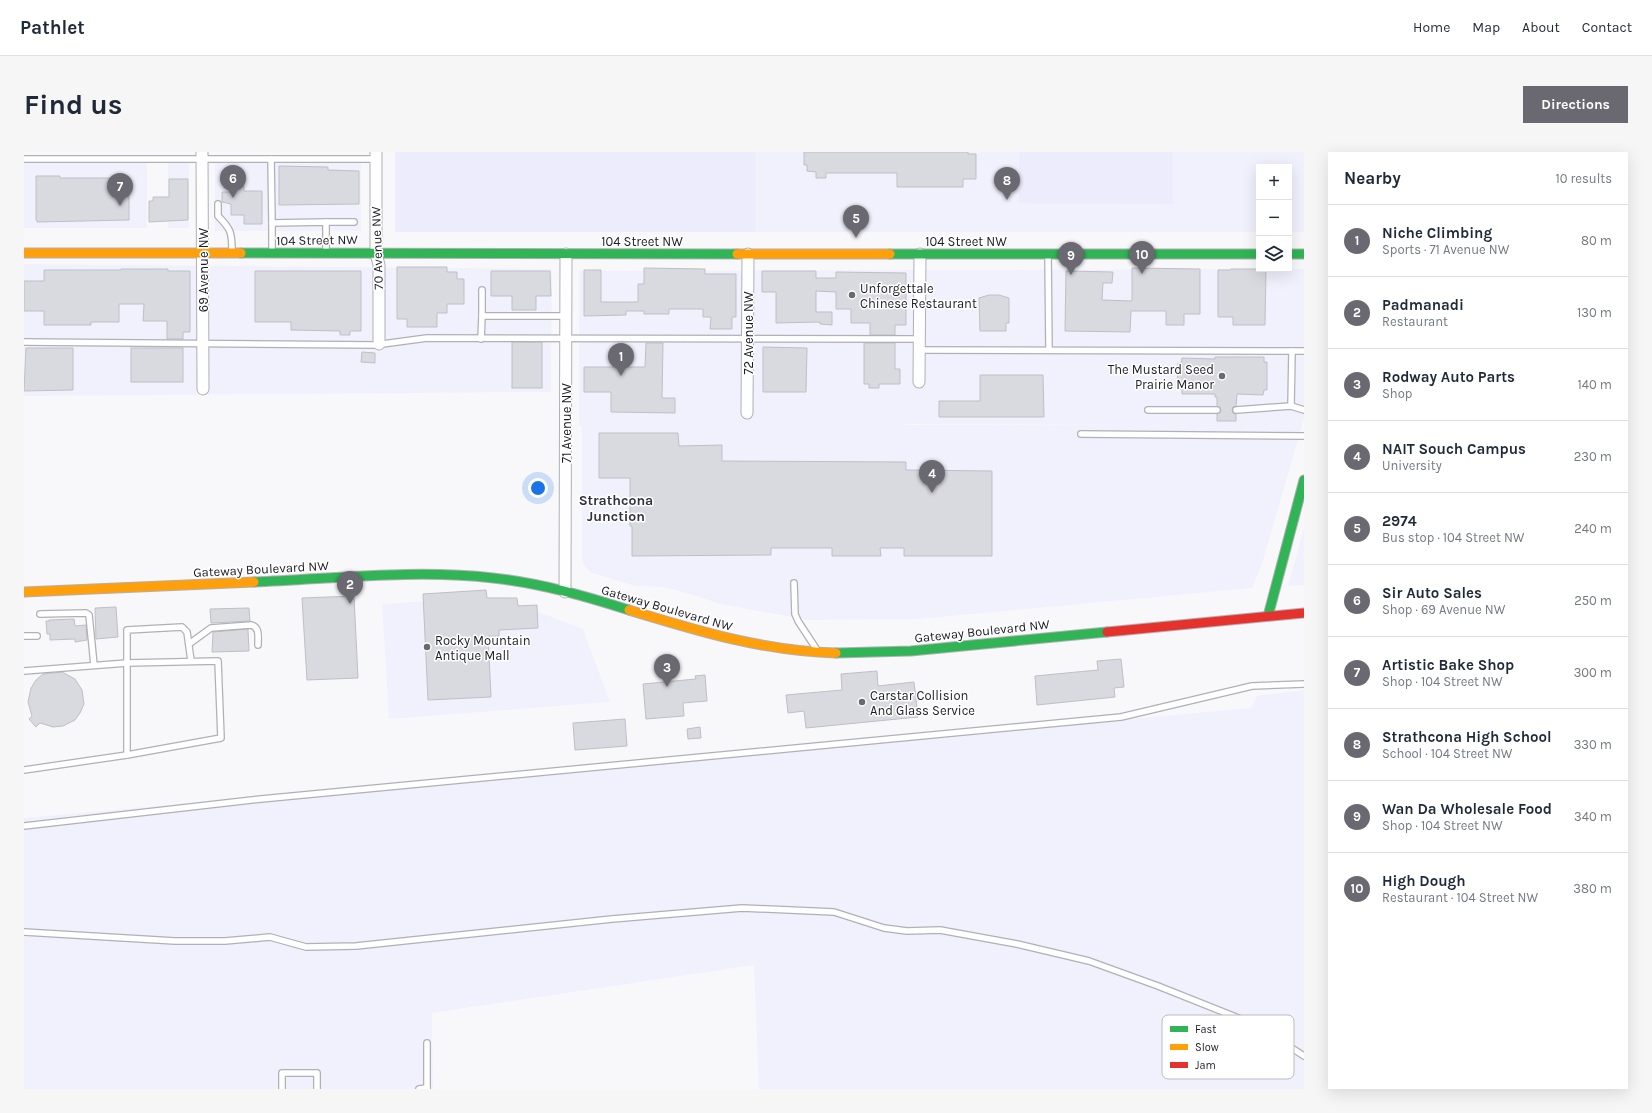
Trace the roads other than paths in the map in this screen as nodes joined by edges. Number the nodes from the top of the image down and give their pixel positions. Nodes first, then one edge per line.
1 (112, 152) edge
2 (289, 152) edge
3 (202, 156) edge
4 (376, 156) edge
5 (24, 159) edge
6 (271, 159) junction
7 (289, 159) junction
8 (112, 160) junction
9 (218, 204) dead end
10 (326, 222) junction
11 (354, 222) dead end
12 (272, 223) junction
13 (24, 253) edge
14 (376, 253) junction
15 (202, 254) junction
16 (232, 254) junction
17 (272, 254) junction
18 (326, 254) junction
19 (566, 254) junction
20 (748, 254) junction
21 (920, 254) junction
22 (1048, 254) junction
23 (1256, 254) edge
24 (1292, 254) edge
25 (1304, 254) edge
26 (482, 290) dead end
27 (482, 316) junction
28 (565, 316) junction
29 (481, 339) junction
30 (566, 339) junction
31 (748, 339) junction
32 (24, 342) edge
33 (203, 343) junction
34 (380, 344) junction
35 (919, 345) junction
36 (1049, 350) junction
37 (1292, 351) junction
38 (1304, 351) edge
39 (919, 382) dead end
40 (203, 389) dead end
41 (1291, 406) junction
42 (1148, 410) dead end
43 (1217, 410) dead end
44 (1236, 410) dead end
45 (1304, 410) edge
46 (747, 412) dead end
47 (1081, 434) dead end
48 (1304, 436) edge
49 (1304, 480) edge
50 (794, 583) dead end
51 (24, 592) edge
52 (565, 592) junction
53 (1304, 613) edge
54 (40, 614) dead end
55 (1268, 616) junction
56 (24, 636) edge
57 (37, 636) dead end
58 (189, 644) junction
59 (258, 645) dead end
60 (818, 653) junction
61 (191, 661) junction
62 (127, 662) junction
63 (94, 665) junction
64 (24, 671) edge
65 (1304, 684) edge
66 (127, 755) junction
67 (24, 770) edge
68 (24, 826) edge
69 (24, 932) edge
70 (1231, 1015) edge
71 (427, 1043) dead end
72 (1294, 1050) edge
73 (1304, 1056) edge
74 (427, 1088) edge
75 (282, 1089) edge
76 (317, 1089) edge
77 (419, 1089) edge

1 - 8 lane
2 - 7 lane
3 - 6 lane
3 - 8 lane
3 - 15 street, 69 Avenue NW
4 - 7 lane
4 - 14 street, 70 Avenue NW
5 - 8 lane
6 - 7 lane
6 - 12 lane
9 - 16 lane
10 - 11 lane
10 - 12 lane
10 - 18 lane
12 - 17 lane
13 - 15 main road, 104 Street NW
14 - 18 main road, 104 Street NW
14 - 19 main road, 104 Street NW
14 - 34 street, 70 Avenue NW
15 - 16 main road, 104 Street NW
15 - 33 street, 69 Avenue NW
16 - 17 main road, 104 Street NW
17 - 18 main road, 104 Street NW
19 - 20 main road, 104 Street NW
19 - 28 street, 71 Avenue NW
20 - 21 main road, 104 Street NW
20 - 31 street, 72 Avenue NW
21 - 22 main road, 104 Street NW
21 - 35 street
22 - 23 main road, 104 Street NW
22 - 36 lane
24 - 25 main road
26 - 27 lane
27 - 28 lane
27 - 29 lane
28 - 30 street, 71 Avenue NW
29 - 30 lane
29 - 34 lane
30 - 31 lane
30 - 52 street, 71 Avenue NW
31 - 35 lane
31 - 46 street, 72 Avenue NW
32 - 33 lane
33 - 34 lane
33 - 40 street, 69 Avenue NW
35 - 36 lane
35 - 39 street
36 - 37 lane
37 - 38 lane
37 - 41 lane
41 - 44 lane
41 - 45 lane
42 - 43 lane
47 - 48 lane
49 - 55 main road
50 - 60 lane
51 - 52 main road, Gateway Boulevard NW
52 - 60 main road, Gateway Boulevard NW
53 - 55 main road, Gateway Boulevard NW
54 - 63 lane
55 - 60 main road, Gateway Boulevard NW
56 - 57 lane
58 - 59 lane
58 - 61 lane
58 - 62 lane
61 - 62 lane
61 - 66 lane
62 - 63 lane
62 - 66 lane
63 - 64 lane
65 - 68 lane
66 - 67 lane
69 - 70 lane
71 - 74 lane
72 - 73 lane
74 - 77 lane
75 - 76 lane

